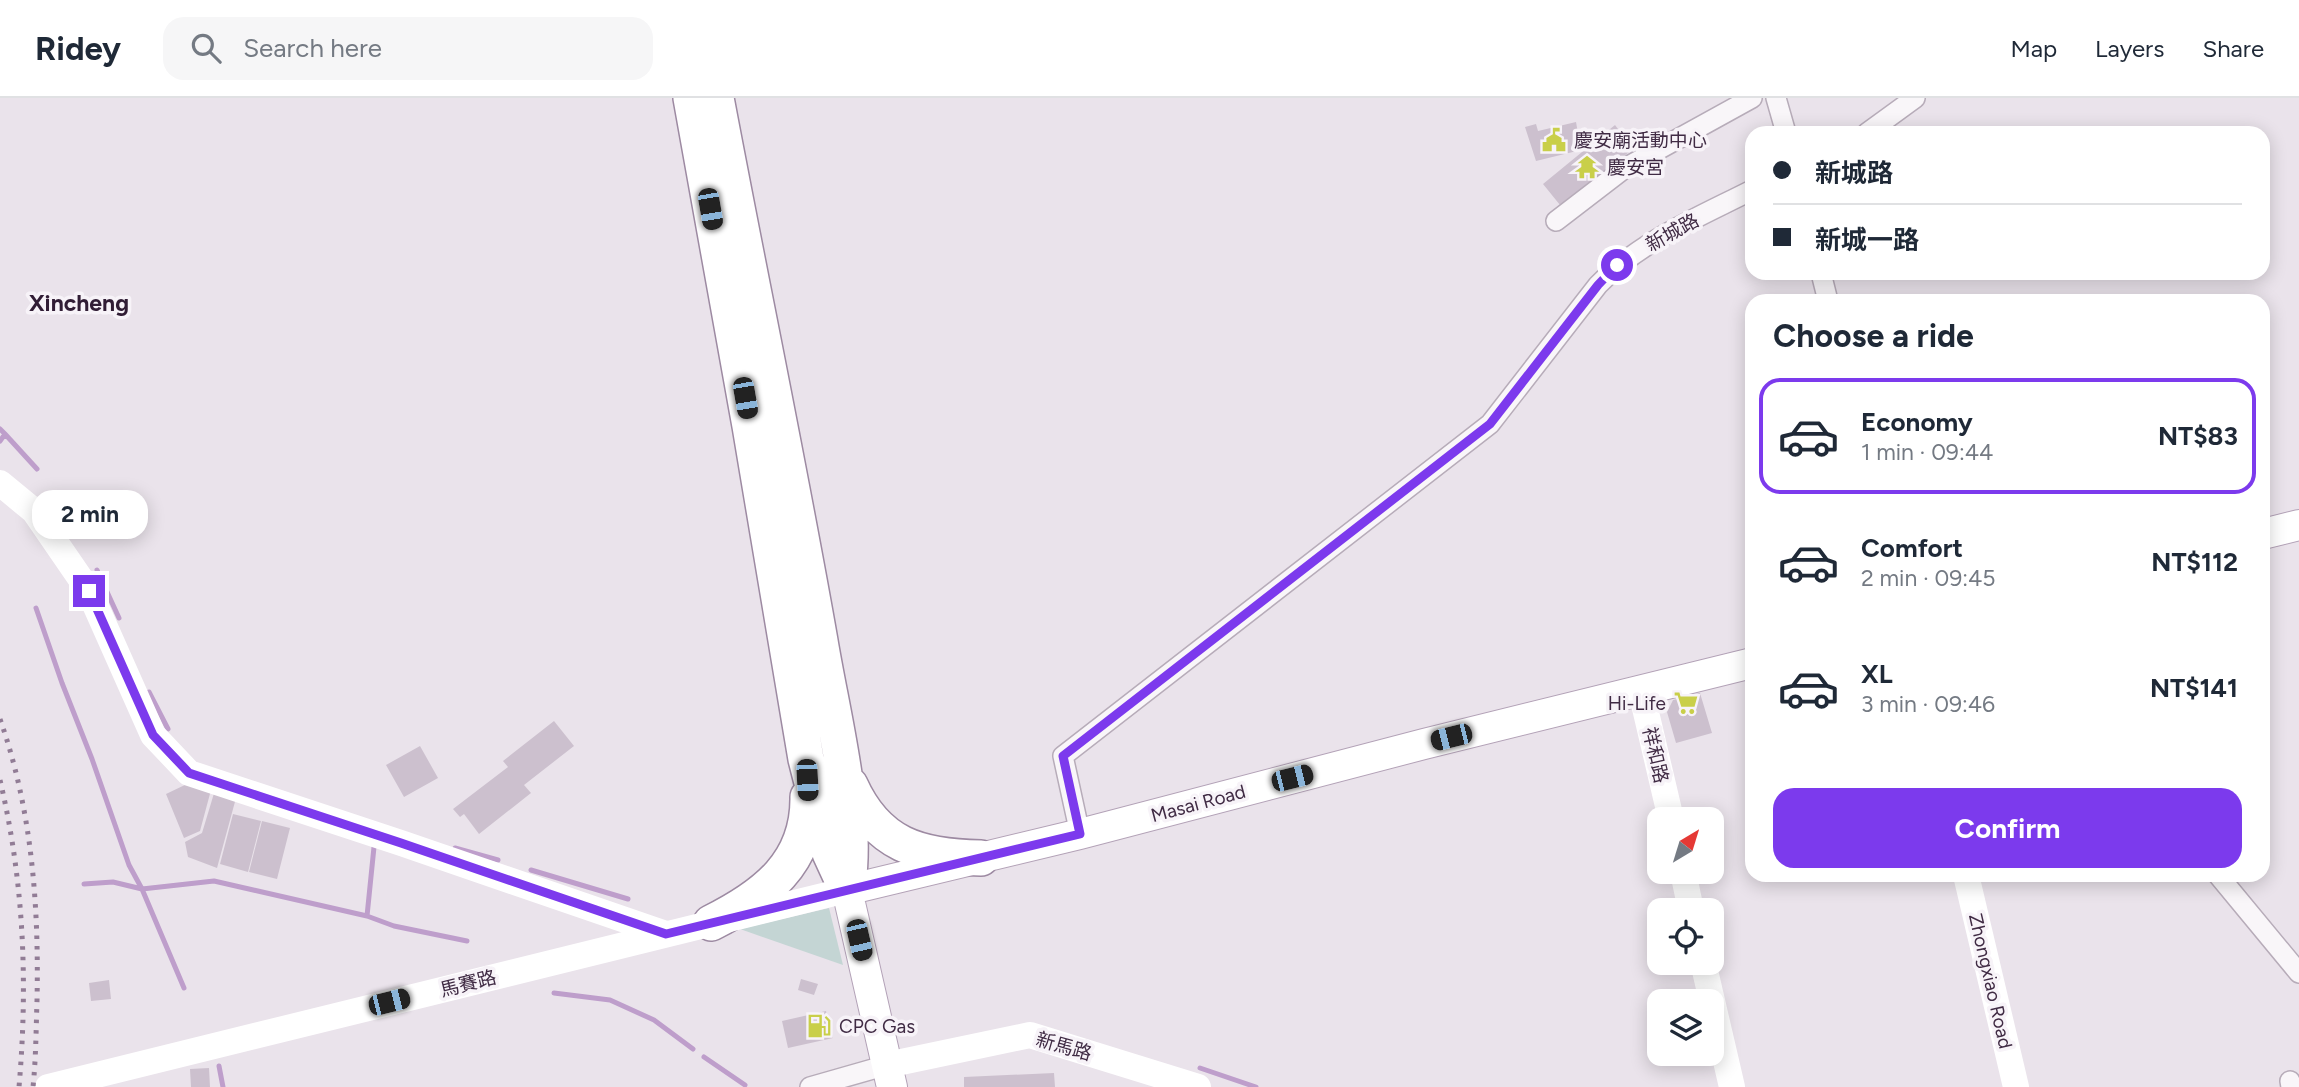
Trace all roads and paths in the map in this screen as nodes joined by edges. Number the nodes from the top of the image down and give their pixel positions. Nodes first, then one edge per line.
1 (691, 98) edge
2 (716, 98) edge
3 (1752, 98) edge
4 (1776, 98) edge
5 (1914, 98) edge
6 (1784, 126) edge
7 (1876, 126) edge
8 (1745, 194) edge
9 (1556, 221) dead end
10 (0, 483) edge
11 (2299, 525) edge
12 (2270, 532) edge
13 (1745, 665) edge
14 (1641, 691) junction
15 (806, 759) junction
16 (842, 769) junction
17 (1668, 807) edge
18 (1080, 834) junction
19 (981, 858) junction
20 (1968, 882) edge
21 (2224, 882) edge
22 (847, 890) junction
23 (711, 923) junction
24 (666, 934) junction
25 (2299, 973) edge
26 (1706, 975) edge
27 (890, 1076) edge
28 (48, 1087) edge
29 (810, 1087) edge
30 (1198, 1087) edge
31 (1732, 1087) edge
32 (2016, 1087) edge

1 - 15 highway
2 - 16 highway
3 - 9 street
4 - 6 street
5 - 7 street
8 - 18 street, 新城路
10 - 24 street
11 - 12 main road
13 - 14 main road, Masai Road
14 - 17 street, 祥和路
14 - 18 main road, Masai Road
15 - 22 highway
15 - 23 highway
16 - 19 highway
16 - 22 highway
18 - 19 main road, Masai Road
19 - 22 main road, Masai Road
20 - 32 street, Zhongxiao Road
21 - 25 street
22 - 23 street, 馬賽路
22 - 27 main road
23 - 24 street, 馬賽路
24 - 28 street, 馬賽路
26 - 31 street
27 - 29 street
27 - 30 street, 新馬路

